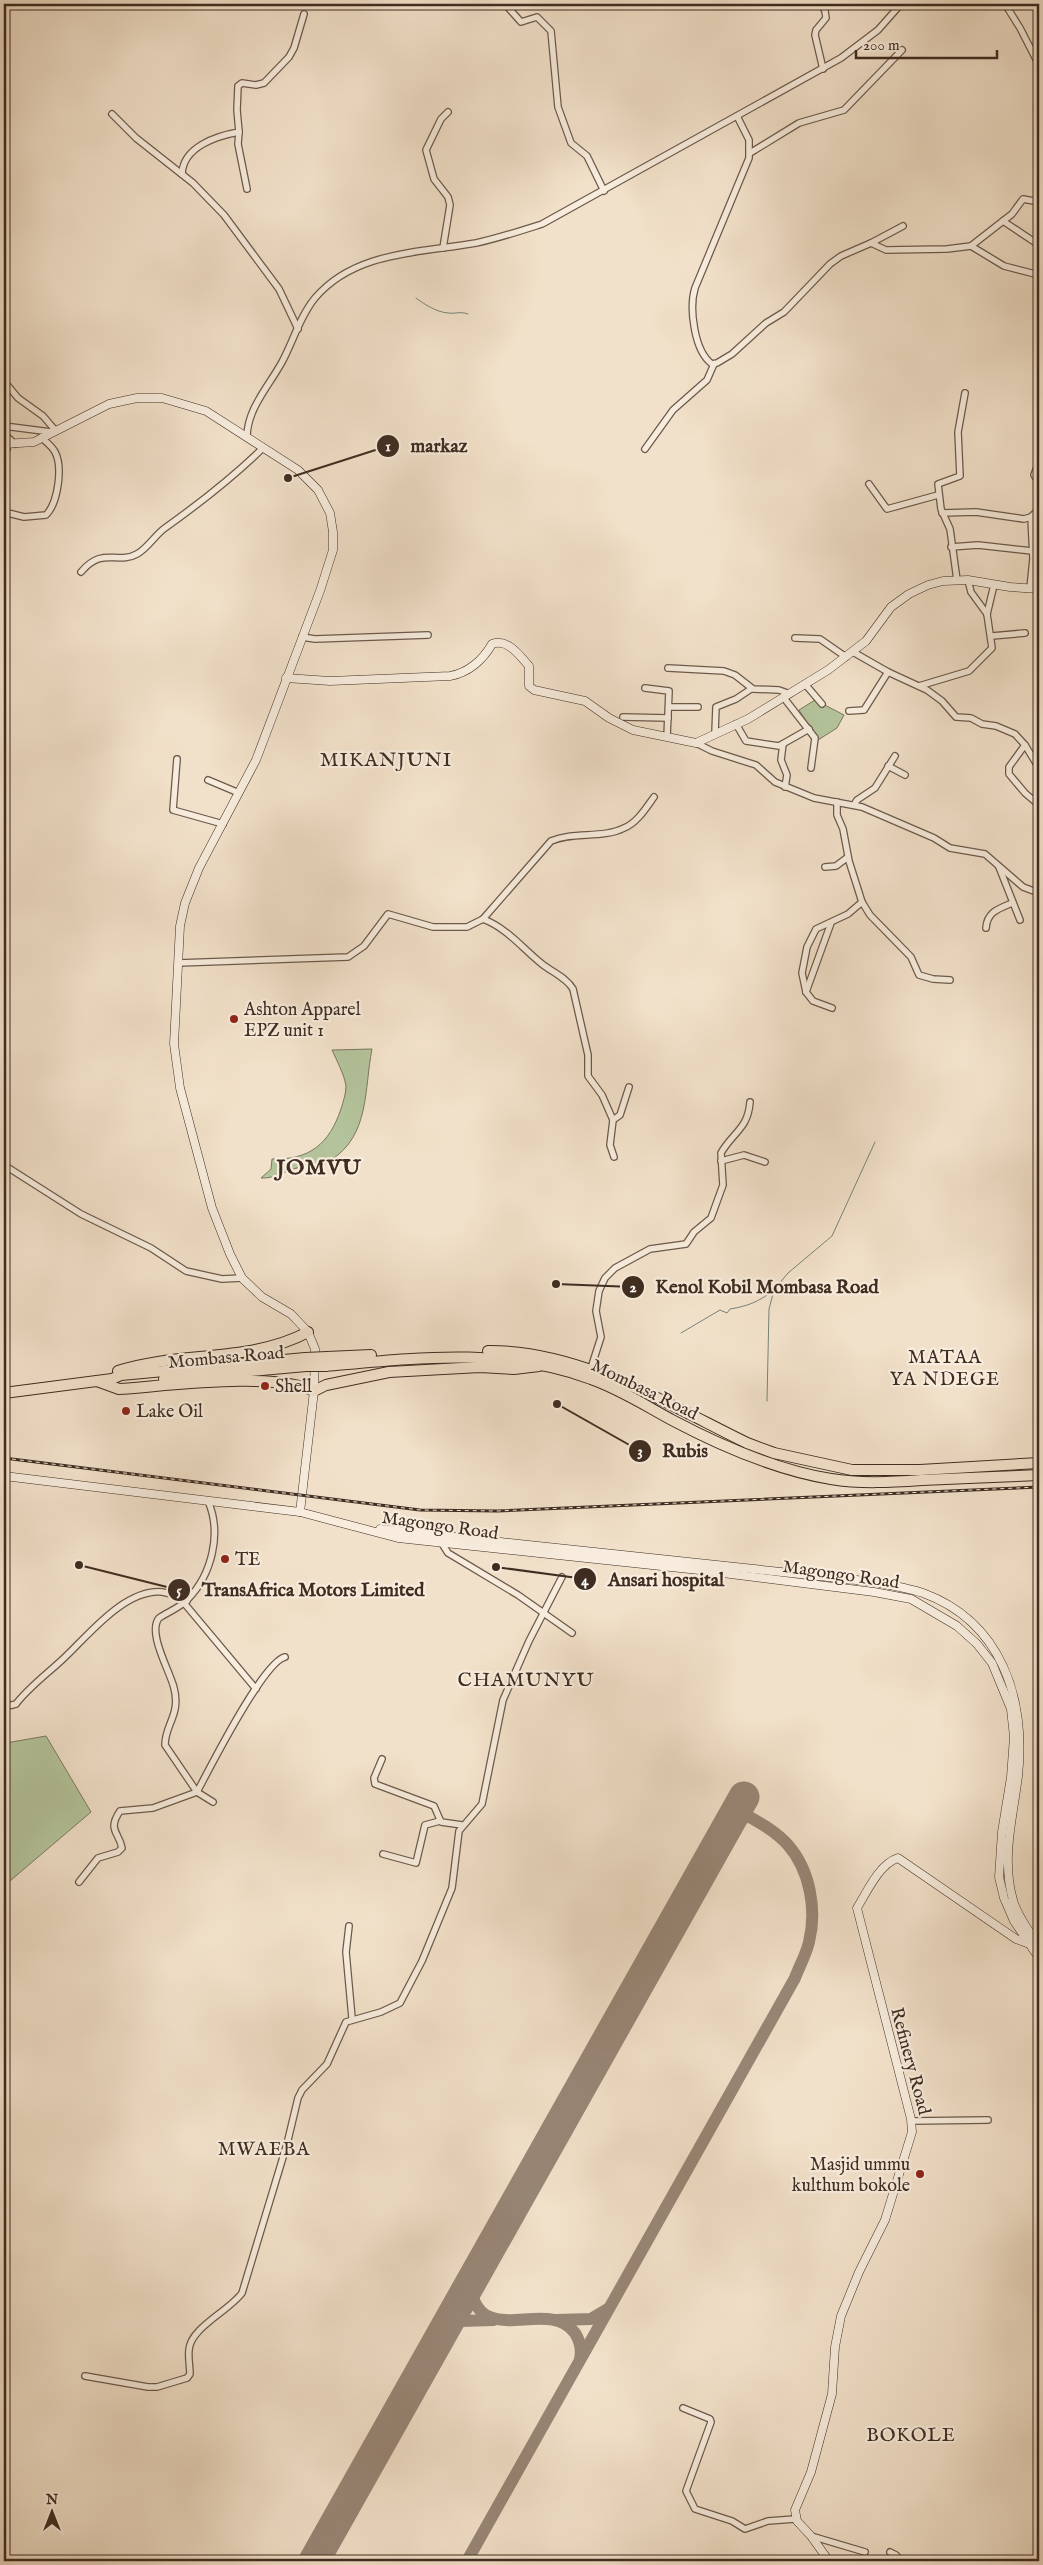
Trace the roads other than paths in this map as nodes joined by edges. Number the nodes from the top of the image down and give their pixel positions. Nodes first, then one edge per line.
1 (505, 4) edge
2 (820, 4) edge
3 (901, 4) edge
4 (1004, 4) edge
5 (304, 14) dead end
6 (902, 50) dead end
7 (1039, 65) edge
8 (823, 69) junction
9 (448, 112) dead end
10 (112, 114) dead end
11 (737, 116) junction
12 (239, 132) junction
13 (750, 152) junction
14 (182, 174) junction
15 (247, 188) dead end
16 (604, 191) junction
17 (1039, 202) edge
18 (1003, 221) junction
19 (903, 226) dead end
20 (871, 244) junction
21 (1039, 245) edge
22 (970, 246) junction
23 (443, 248) junction
24 (1039, 275) edge
25 (298, 329) junction
26 (714, 364) junction
27 (4, 381) edge
28 (965, 392) dead end
29 (4, 426) edge
30 (53, 431) junction
31 (4, 434) edge
32 (42, 437) junction
33 (246, 437) junction
34 (9, 444) edge
35 (262, 448) junction
36 (645, 449) dead end
37 (4, 456) edge
38 (1039, 462) edge
39 (1039, 483) edge
40 (869, 484) dead end
41 (938, 495) junction
42 (1039, 509) edge
43 (4, 512) edge
44 (942, 513) junction
45 (1031, 517) junction
46 (951, 547) junction
47 (1032, 551) junction
48 (81, 572) dead end
49 (957, 580) junction
50 (968, 580) junction
51 (994, 585) junction
52 (1030, 588) junction
53 (1039, 589) edge
54 (987, 614) junction
55 (1025, 633) dead end
56 (428, 635) dead end
57 (992, 636) junction
58 (302, 637) junction
59 (795, 638) dead end
60 (853, 652) junction
61 (846, 657) junction
62 (668, 668) dead end
63 (888, 672) junction
64 (286, 678) junction
65 (805, 684) junction
66 (920, 686) junction
67 (645, 688) dead end
68 (752, 689) junction
69 (787, 696) junction
70 (822, 704) dead end
71 (669, 706) junction
72 (698, 707) dead end
73 (849, 711) dead end
74 (623, 717) dead end
75 (668, 718) junction
76 (736, 724) junction
77 (809, 729) junction
78 (715, 733) junction
79 (667, 737) junction
80 (696, 743) junction
81 (783, 744) junction
82 (1025, 745) junction
83 (895, 756) dead end
84 (177, 759) dead end
85 (888, 766) junction
86 (811, 768) dead end
87 (1039, 768) edge
88 (904, 775) dead end
89 (208, 780) dead end
90 (785, 787) junction
91 (239, 793) junction
92 (654, 797) dead end
93 (837, 802) junction
94 (854, 805) junction
95 (1039, 805) edge
96 (223, 824) junction
97 (848, 858) junction
98 (825, 867) dead end
99 (998, 867) junction
100 (1039, 893) edge
101 (862, 902) junction
102 (1012, 903) junction
103 (483, 919) junction
104 (1020, 920) dead end
105 (831, 923) junction
106 (986, 928) dead end
107 (178, 963) junction
108 (950, 980) dead end
109 (806, 992) junction
110 (832, 1008) dead end
111 (629, 1087) dead end
112 (750, 1102) dead end
113 (612, 1120) junction
114 (614, 1157) dead end
115 (721, 1161) junction
116 (765, 1162) dead end
117 (4, 1165) edge
118 (242, 1278) junction
119 (308, 1332) junction
120 (405, 1356) junction
121 (545, 1366) junction
122 (591, 1368) junction
123 (96, 1381) junction
124 (314, 1391) junction
125 (4, 1393) edge
126 (1039, 1463) edge
127 (1039, 1475) edge
128 (4, 1476) edge
129 (208, 1501) junction
130 (300, 1512) junction
131 (356, 1527) junction
132 (441, 1542) junction
133 (562, 1577) dead end
134 (875, 1582) junction
135 (874, 1592) junction
136 (186, 1602) junction
137 (544, 1613) junction
138 (572, 1633) dead end
139 (285, 1657) dead end
140 (256, 1688) junction
141 (4, 1707) edge
142 (382, 1758) dead end
143 (197, 1792) junction
144 (213, 1802) dead end
145 (440, 1821) junction
146 (462, 1825) junction
147 (382, 1854) dead end
148 (79, 1882) dead end
149 (349, 1926) dead end
150 (1027, 1943) junction
151 (1039, 1946) edge
152 (1039, 1958) edge
153 (352, 2018) junction
154 (911, 2120) junction
155 (988, 2120) dead end
156 (85, 2376) dead end
157 (683, 2408) dead end
158 (795, 2519) junction
159 (811, 2536) junction
160 (865, 2552) dead end
161 (890, 2552) dead end
162 (829, 2561) edge
163 (901, 2561) edge
164 (917, 2561) edge
165 (943, 2561) edge

1 - 16 street
2 - 8 street
3 - 8 street
4 - 7 street
5 - 12 street
6 - 13 street
8 - 11 street
9 - 23 street
10 - 14 street
11 - 13 street
11 - 16 street
12 - 14 street
12 - 15 street
13 - 26 street
14 - 25 street
16 - 23 street
17 - 18 street
18 - 21 street
18 - 22 street
19 - 20 street
20 - 22 street
20 - 26 street
22 - 24 street
23 - 25 street
25 - 33 street
26 - 36 street
27 - 30 street
28 - 41 street
29 - 30 street
30 - 32 main road
30 - 33 main road
31 - 34 street
32 - 34 main road
32 - 43 street
33 - 35 main road
34 - 37 street
35 - 48 street
35 - 58 main road
38 - 39 street
40 - 41 street
41 - 44 street
42 - 45 street
44 - 45 street
44 - 46 street
45 - 47 street
46 - 47 street
46 - 49 street
47 - 52 street
49 - 50 main road
49 - 60 main road
50 - 51 main road
50 - 54 street
51 - 52 main road
51 - 54 street
52 - 53 main road
54 - 57 street
55 - 57 street
56 - 58 street
57 - 66 street
58 - 64 main road
59 - 61 street
60 - 61 main road
60 - 63 street
61 - 65 main road
62 - 68 street
63 - 66 street
63 - 73 street
64 - 79 main road
64 - 91 main road
65 - 69 main road
65 - 70 street
66 - 82 street
67 - 71 street
68 - 69 street
68 - 78 street
69 - 76 main road
69 - 77 street
71 - 72 street
71 - 75 street
74 - 75 street
75 - 79 street
76 - 78 main road
76 - 81 street
77 - 81 street
77 - 86 street
78 - 80 main road
79 - 80 main road
80 - 90 street
81 - 90 street
82 - 87 street
82 - 95 street
83 - 85 street
84 - 96 street
85 - 88 street
85 - 94 street
89 - 91 street
90 - 93 street
91 - 96 main road
92 - 103 street
93 - 94 street
93 - 97 street
94 - 99 street
96 - 107 main road
97 - 98 street
97 - 101 street
99 - 100 street
99 - 102 street
101 - 105 street
101 - 108 street
102 - 104 street
102 - 106 street
103 - 107 street
103 - 113 street
105 - 109 street
105 - 109 street
107 - 118 main road
109 - 110 street
111 - 113 street
112 - 115 street
113 - 114 street
115 - 116 street
115 - 122 street
117 - 118 street
118 - 119 main road
119 - 123 highway
119 - 124 main road
120 - 121 highway, Mombasa Road
120 - 122 highway, Mombasa Road
120 - 123 highway, Mombasa Road, bridge
121 - 124 highway
121 - 127 highway, Mombasa Road
122 - 126 highway, Mombasa Road
123 - 124 highway
123 - 125 highway, Mombasa Road
124 - 130 main road
128 - 129 main road, Magongo Road
129 - 130 main road, Magongo Road
129 - 136 street
130 - 131 main road, Magongo Road
131 - 132 main road, Magongo Road
131 - 134 main road, Magongo Road
132 - 135 main road, Magongo Road
132 - 137 street
133 - 137 street
134 - 135 main road
134 - 151 main road, Magongo Road
135 - 150 main road, Magongo Road
136 - 140 street
136 - 141 street
136 - 143 street
137 - 138 street
137 - 146 street
139 - 140 street
140 - 143 street
142 - 145 street
143 - 144 street
143 - 148 street
145 - 146 street
145 - 147 street
146 - 153 street
149 - 153 street
150 - 152 main road, Magongo Road
150 - 154 main road, Refinery Road
153 - 156 street
154 - 155 street
154 - 158 main road, Refinery Road
157 - 158 street
158 - 159 main road
159 - 160 street
159 - 162 main road
161 - 163 street
164 - 165 street

